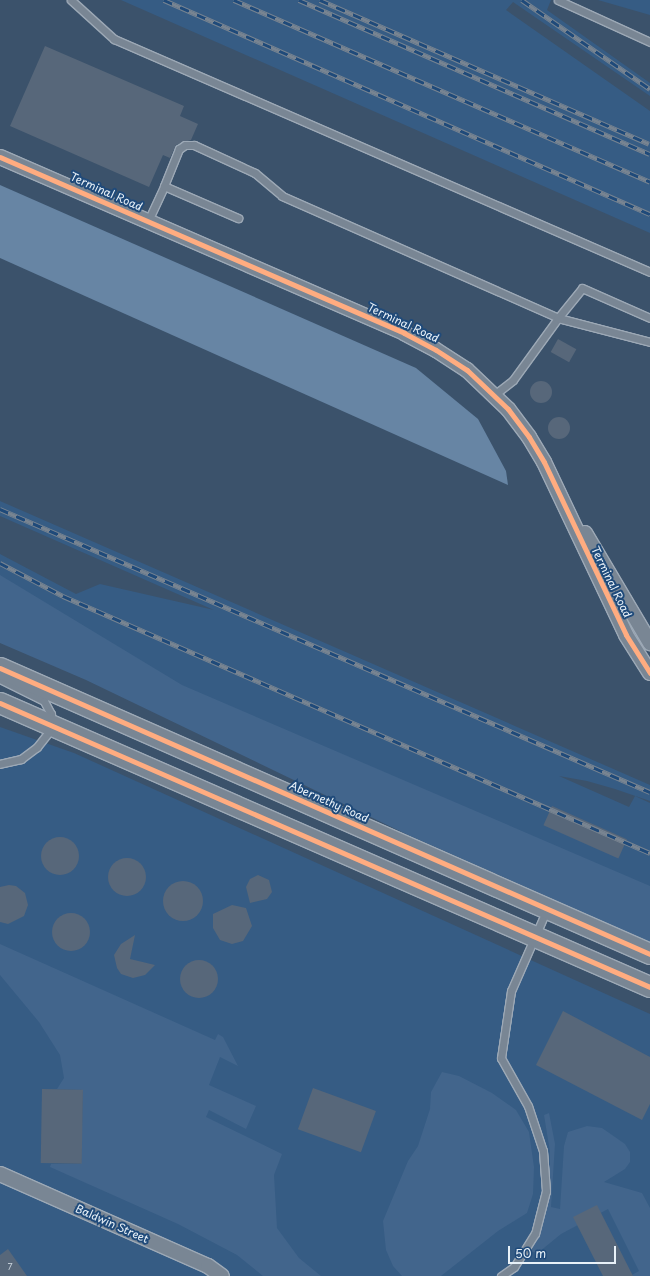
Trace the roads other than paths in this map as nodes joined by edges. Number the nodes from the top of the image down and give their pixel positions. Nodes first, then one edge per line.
1 (71, 0) edge
2 (558, 0) edge
3 (650, 42) edge
4 (0, 157) edge
5 (164, 186) junction
6 (238, 218) dead end
7 (148, 221) junction
8 (650, 272) edge
9 (558, 318) junction
10 (650, 318) edge
11 (650, 342) edge
12 (494, 395) junction
13 (544, 462) junction
14 (650, 643) edge
15 (0, 668) edge
16 (650, 673) edge
17 (0, 679) edge
18 (0, 703) edge
19 (50, 726) junction
20 (0, 764) edge
21 (548, 909) junction
22 (535, 937) junction
23 (650, 954) edge
24 (650, 986) edge
25 (0, 1174) edge
26 (222, 1276) edge
27 (501, 1276) edge

1 - 8 lane
2 - 3 lane
4 - 7 street, Terminal Road
5 - 6 lane
5 - 7 lane
5 - 9 lane
7 - 12 street, Terminal Road
9 - 10 lane
9 - 11 lane
9 - 12 lane
12 - 13 street, Terminal Road
13 - 14 street
13 - 16 street, Terminal Road
15 - 21 main road, Abernethy Road
17 - 19 lane
18 - 19 main road
19 - 20 lane
19 - 22 main road
21 - 22 lane
21 - 23 main road, Abernethy Road
22 - 24 main road
22 - 27 lane
25 - 26 street, Baldwin Street

